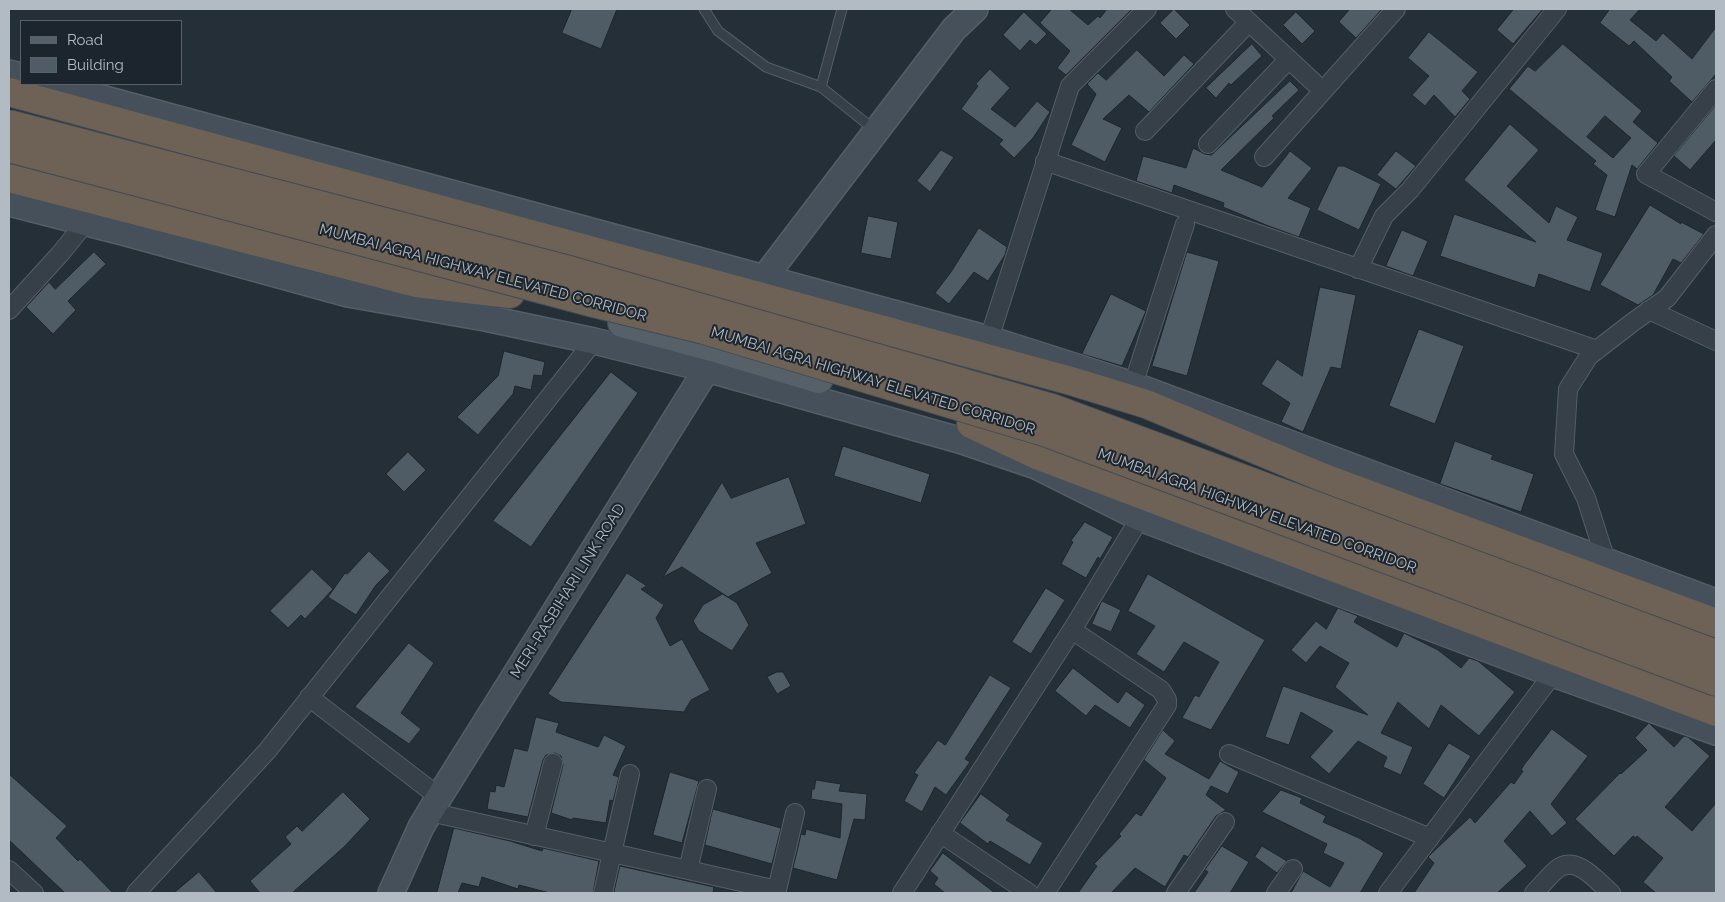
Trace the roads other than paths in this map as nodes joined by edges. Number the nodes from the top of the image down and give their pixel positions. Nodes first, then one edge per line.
1 (704, 9) edge
2 (842, 9) edge
3 (975, 9) edge
4 (1147, 9) edge
5 (1235, 9) edge
6 (1396, 9) edge
7 (1557, 9) edge
8 (1249, 22) junction
9 (1289, 59) junction
10 (53, 85) edge
11 (821, 87) junction
12 (1716, 89) edge
13 (1323, 91) junction
14 (9, 92) edge
15 (9, 111) edge
16 (9, 124) edge
17 (1145, 131) dead end
18 (876, 132) junction
19 (1208, 144) dead end
20 (9, 148) edge
21 (1264, 157) dead end
22 (1045, 162) junction
23 (9, 164) edge
24 (9, 178) edge
25 (9, 203) edge
26 (1716, 212) edge
27 (86, 222) junction
28 (1185, 224) dead end
29 (1716, 235) edge
30 (1358, 269) junction
31 (753, 293) junction
32 (510, 294) junction
33 (9, 310) edge
34 (1650, 310) junction
35 (990, 339) junction
36 (594, 341) junction
37 (1716, 341) edge
38 (1597, 350) junction
39 (713, 359) junction
40 (1133, 385) junction
41 (971, 424) junction
42 (1140, 518) junction
43 (1606, 561) junction
44 (1716, 602) edge
45 (1716, 623) edge
46 (1072, 630) junction
47 (1716, 641) edge
48 (1716, 654) edge
49 (1553, 674) junction
50 (1716, 682) edge
51 (1716, 693) edge
52 (309, 697) junction
53 (1716, 712) edge
54 (1716, 732) edge
55 (1229, 754) dead end
56 (552, 763) dead end
57 (630, 774) dead end
58 (707, 789) dead end
59 (434, 805) junction
60 (795, 813) dead end
61 (1225, 822) dead end
62 (940, 834) junction
63 (534, 836) junction
64 (1430, 838) junction
65 (611, 853) junction
66 (1293, 868) dead end
67 (9, 870) edge
68 (688, 870) junction
69 (776, 892) edge
70 (34, 893) edge
71 (136, 893) edge
72 (391, 893) edge
73 (603, 893) edge
74 (902, 893) edge
75 (1029, 893) edge
76 (1045, 893) edge
77 (1176, 893) edge
78 (1276, 893) edge
79 (1388, 893) edge
80 (1534, 893) edge
81 (1611, 893) edge

1 - 11 lane
2 - 11 lane
3 - 18 street, MERI-RASBIHARI LINK ROAD
4 - 22 street
5 - 8 street
6 - 13 street
7 - 30 street
8 - 9 street
8 - 17 street
9 - 13 street
9 - 19 street
10 - 31 street
11 - 18 lane
12 - 26 street
13 - 21 street
14 - 31 highway
15 - 31 main road
16 - 48 highway, MUMBAI AGRA HIGHWAY ELEVATED CORRIDOR, bridge
18 - 31 street, MERI-RASBIHARI LINK ROAD
20 - 50 highway, MUMBAI AGRA HIGHWAY ELEVATED CORRIDOR, bridge
22 - 30 street
22 - 35 street
23 - 32 main road
24 - 32 highway
25 - 27 street
27 - 33 street
27 - 36 street
28 - 40 street
29 - 34 street
30 - 38 street
31 - 35 street
31 - 39 street, MERI-RASBIHARI LINK ROAD
31 - 45 highway
31 - 47 main road
32 - 39 main road
34 - 37 street
34 - 38 street
35 - 40 street
36 - 39 street
36 - 52 street
38 - 43 street
39 - 41 main road
39 - 42 street
39 - 59 street, MERI-RASBIHARI LINK ROAD
40 - 43 street
41 - 51 main road
41 - 53 highway
42 - 46 street
42 - 49 street
43 - 44 street
46 - 62 street
46 - 76 street
49 - 54 street
49 - 64 street
52 - 59 street
52 - 71 street
55 - 64 street
56 - 63 street
57 - 65 street
58 - 68 street
59 - 63 street
59 - 72 street, MERI-RASBIHARI LINK ROAD
60 - 69 street
61 - 77 street
62 - 74 street
62 - 75 street
63 - 65 street
64 - 79 street
65 - 68 street
65 - 73 street
66 - 78 street
67 - 70 street
68 - 69 street
80 - 81 street

